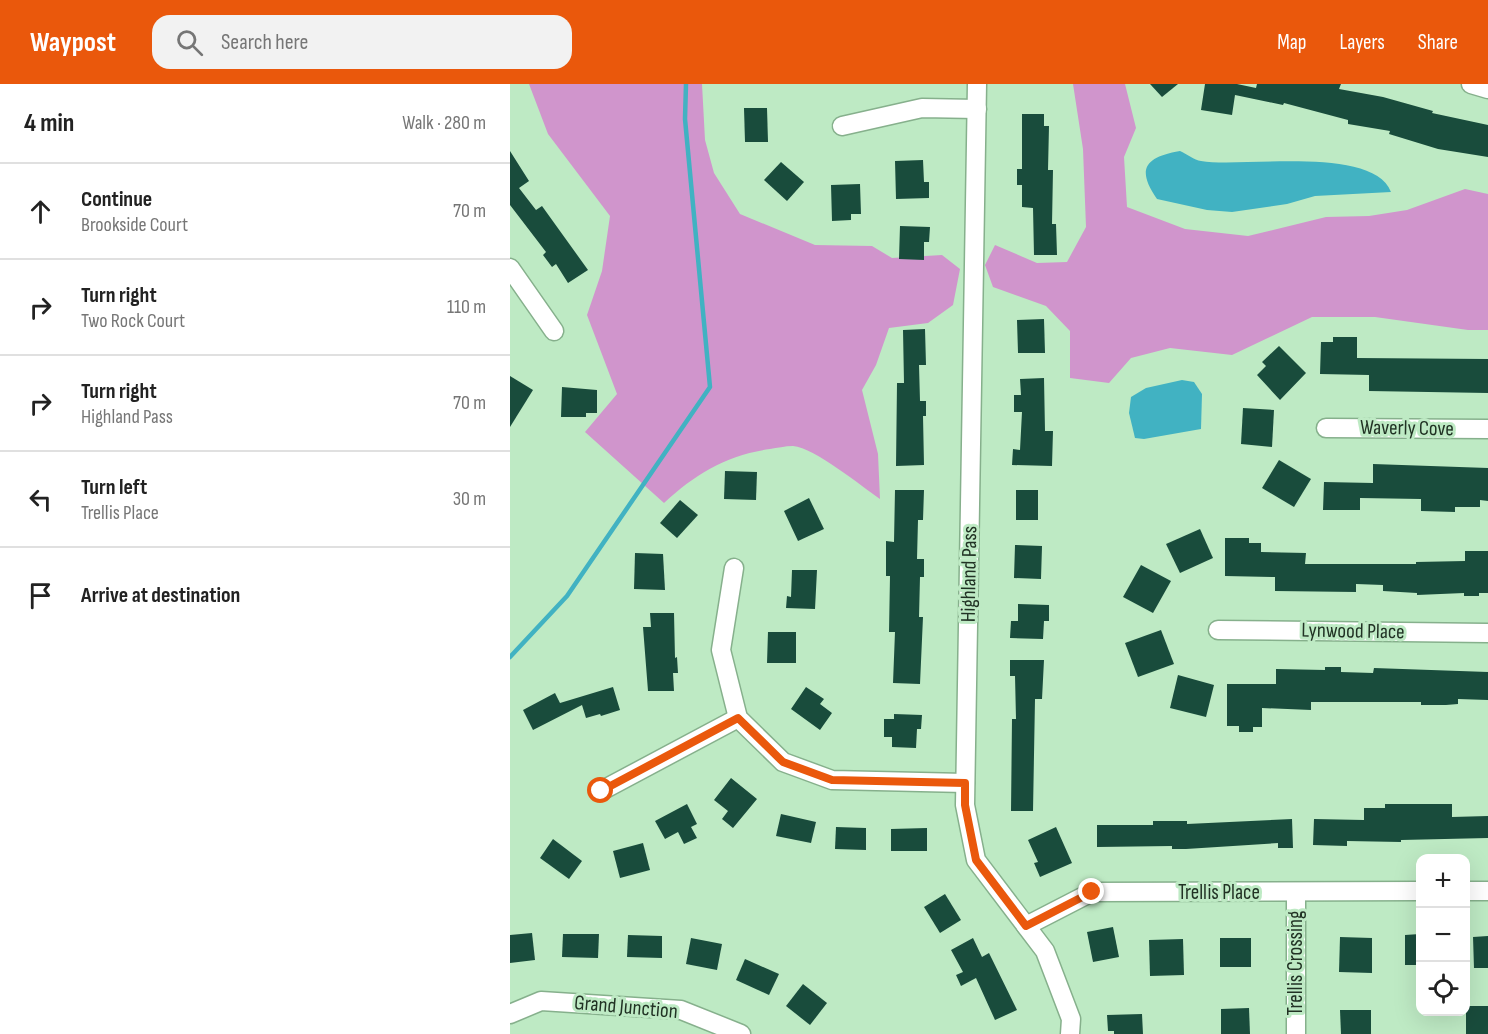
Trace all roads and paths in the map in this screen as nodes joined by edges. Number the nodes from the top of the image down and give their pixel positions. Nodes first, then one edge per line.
1 (977, 84) edge
2 (1472, 84) edge
3 (1488, 89) edge
4 (977, 109) junction
5 (842, 126) dead end
6 (510, 268) edge
7 (554, 331) dead end
8 (1326, 428) dead end
9 (1488, 429) edge
10 (734, 568) dead end
11 (1218, 630) dead end
12 (1488, 633) edge
13 (738, 718) junction
14 (965, 783) junction
15 (601, 791) dead end
16 (1296, 891) junction
17 (1416, 891) edge
18 (1470, 891) edge
19 (1488, 891) edge
20 (1026, 926) junction
21 (510, 1014) edge
22 (741, 1034) edge
23 (1070, 1034) edge
24 (1296, 1034) edge

1 - 4 street, Highland Pass
2 - 3 street
4 - 5 street
4 - 14 street, Highland Pass
6 - 7 street
8 - 9 street, Waverly Cove
10 - 13 street
11 - 12 street, Lynwood Place
13 - 14 street
13 - 15 street
14 - 20 street, Highland Pass
16 - 17 street, Trellis Place
16 - 20 street, Trellis Place
16 - 24 street, Trellis Crossing
18 - 19 street
20 - 23 street, Highland Pass
21 - 22 street, Grand Junction

